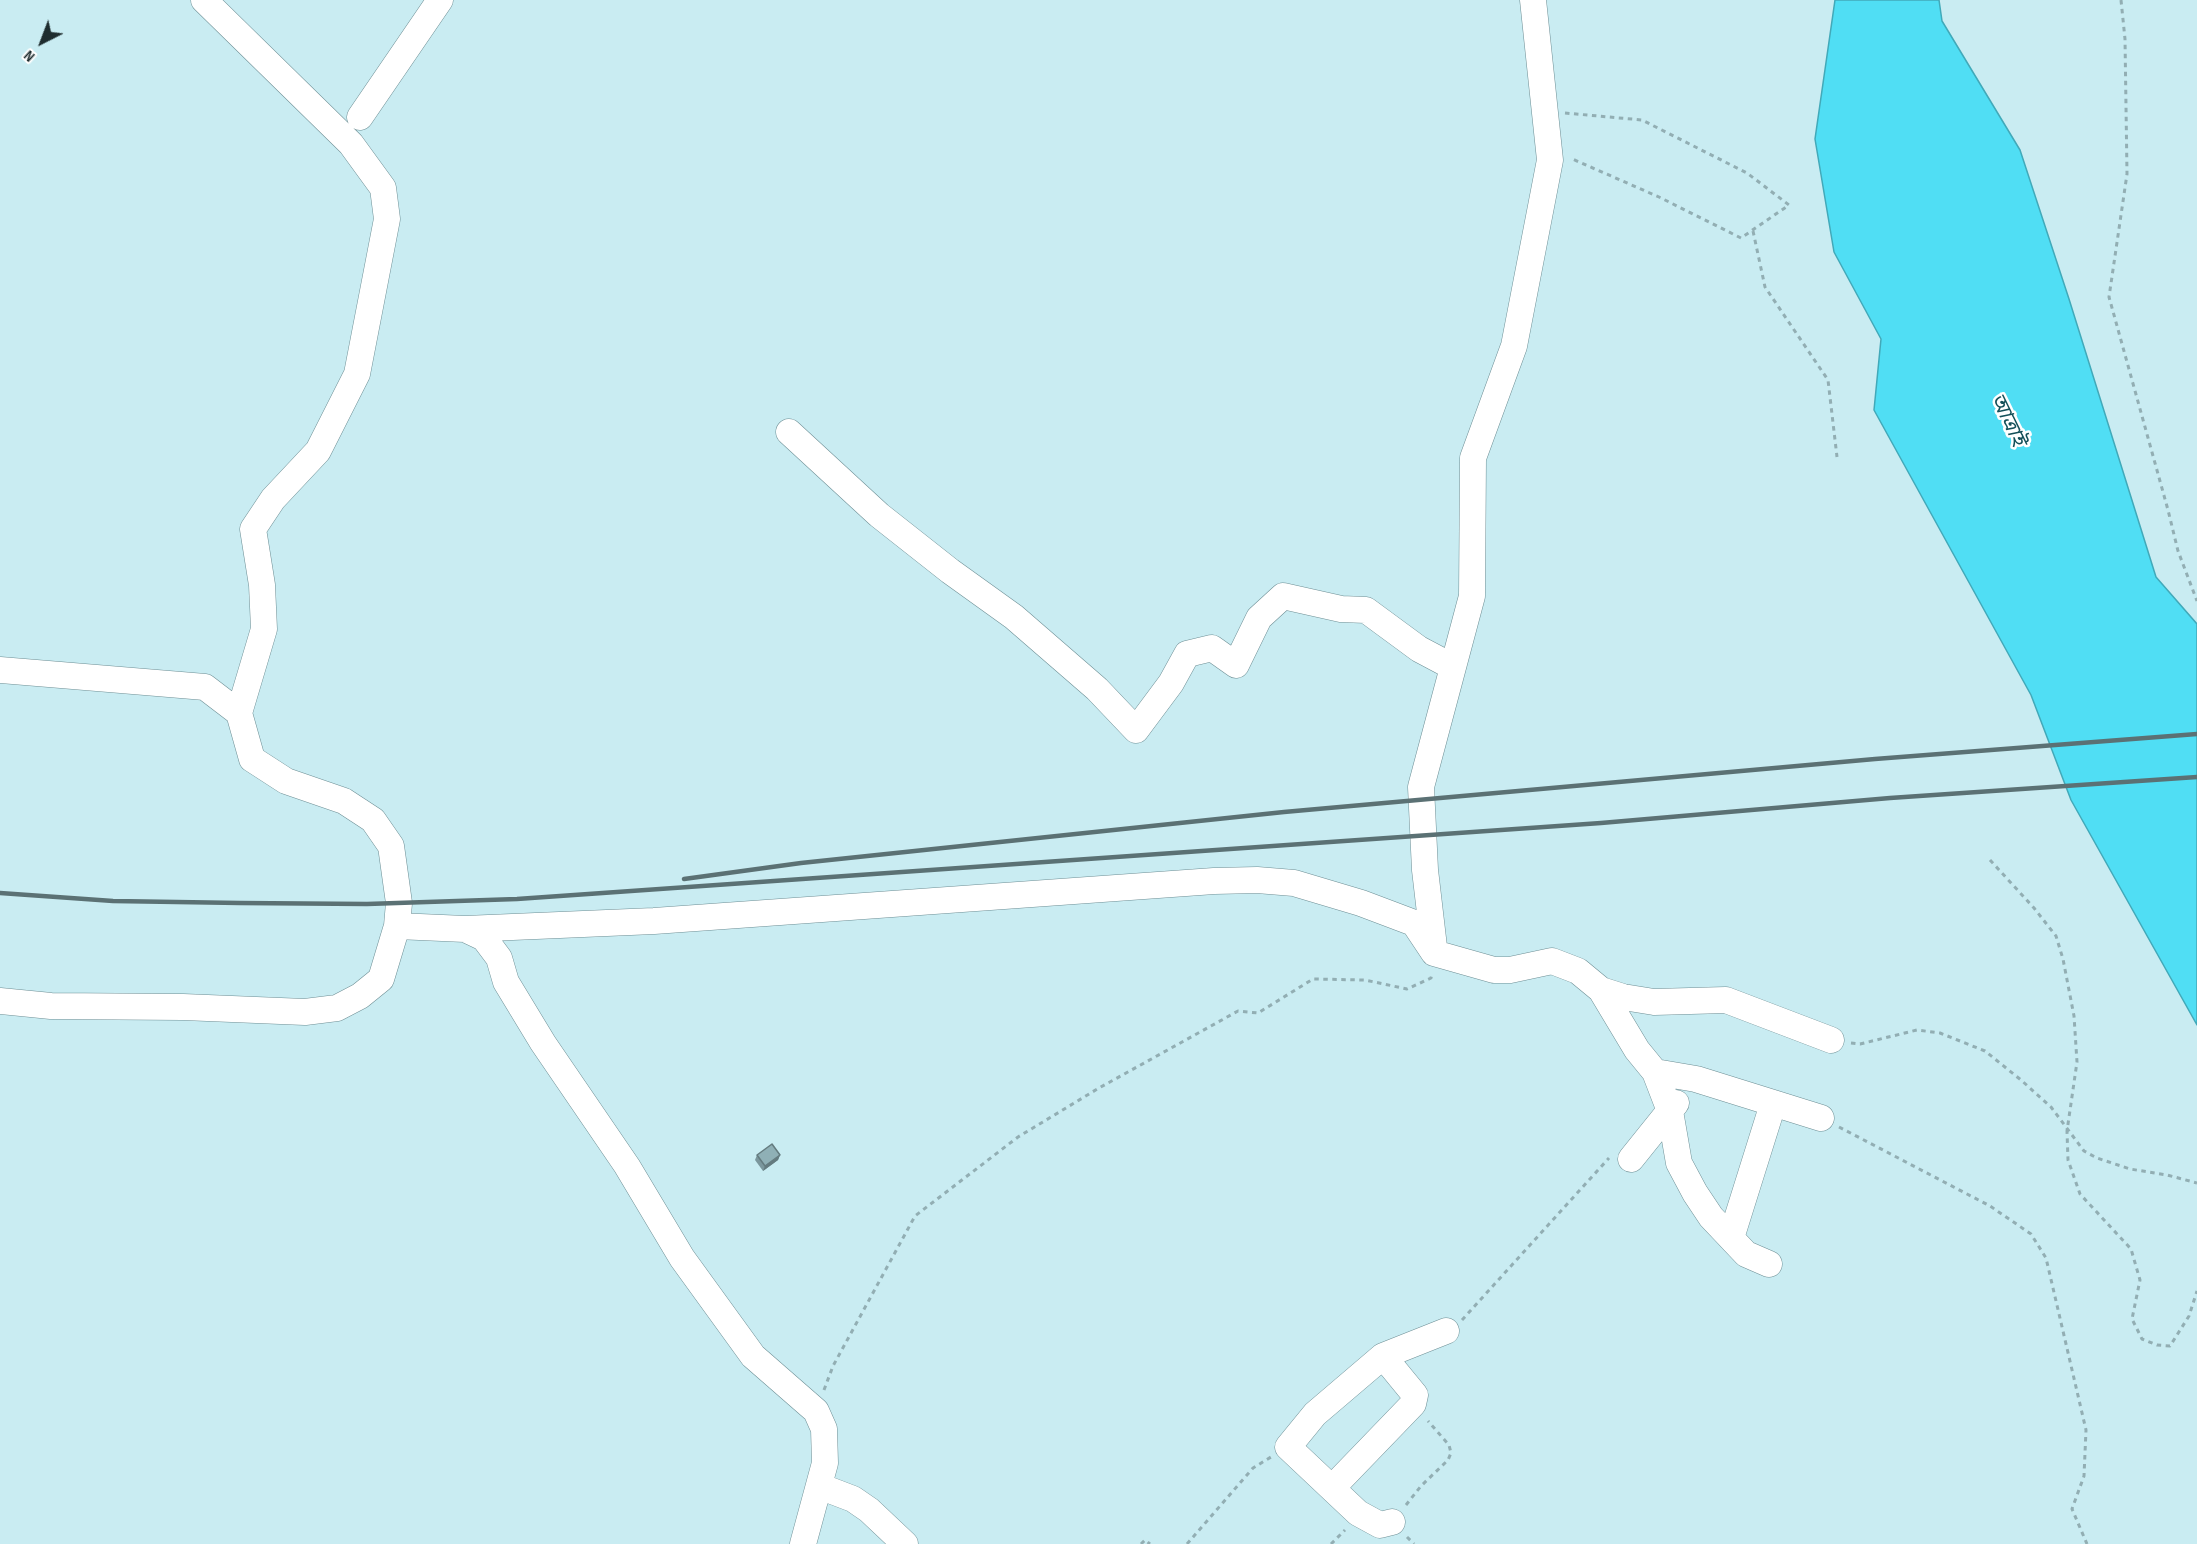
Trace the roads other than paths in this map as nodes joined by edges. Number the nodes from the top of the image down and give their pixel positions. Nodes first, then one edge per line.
1 (204, 0) edge
2 (440, 0) edge
3 (1533, 0) edge
4 (344, 137) junction
5 (789, 432) dead end
6 (1453, 667) junction
7 (0, 670) edge
8 (239, 713) junction
9 (397, 927) junction
10 (465, 929) junction
11 (1434, 953) junction
12 (1601, 990) junction
13 (0, 1001) edge
14 (1832, 1040) road end
15 (1655, 1072) junction
16 (1696, 1079) junction
17 (1773, 1104) junction
18 (1670, 1111) junction
19 (1821, 1118) road end
20 (1631, 1159) road end
21 (1731, 1238) junction
22 (1769, 1264) dead end
23 (1446, 1331) road end
24 (1383, 1356) junction
25 (819, 1486) junction
26 (1332, 1488) junction
27 (1392, 1522) road end
28 (803, 1544) edge
29 (905, 1544) edge

1 - 4 street
2 - 4 street
3 - 6 street
4 - 8 street
5 - 6 street
6 - 11 street
7 - 8 street
8 - 9 street
9 - 10 street
9 - 13 street
10 - 11 street
10 - 25 street
11 - 12 street
12 - 14 street
12 - 15 street
15 - 16 street
15 - 18 street
16 - 17 street
16 - 18 street
17 - 19 street
17 - 21 street
18 - 20 street
18 - 21 street
21 - 22 street
23 - 24 street
24 - 26 street
24 - 26 street
25 - 28 street
25 - 29 street
26 - 27 street

